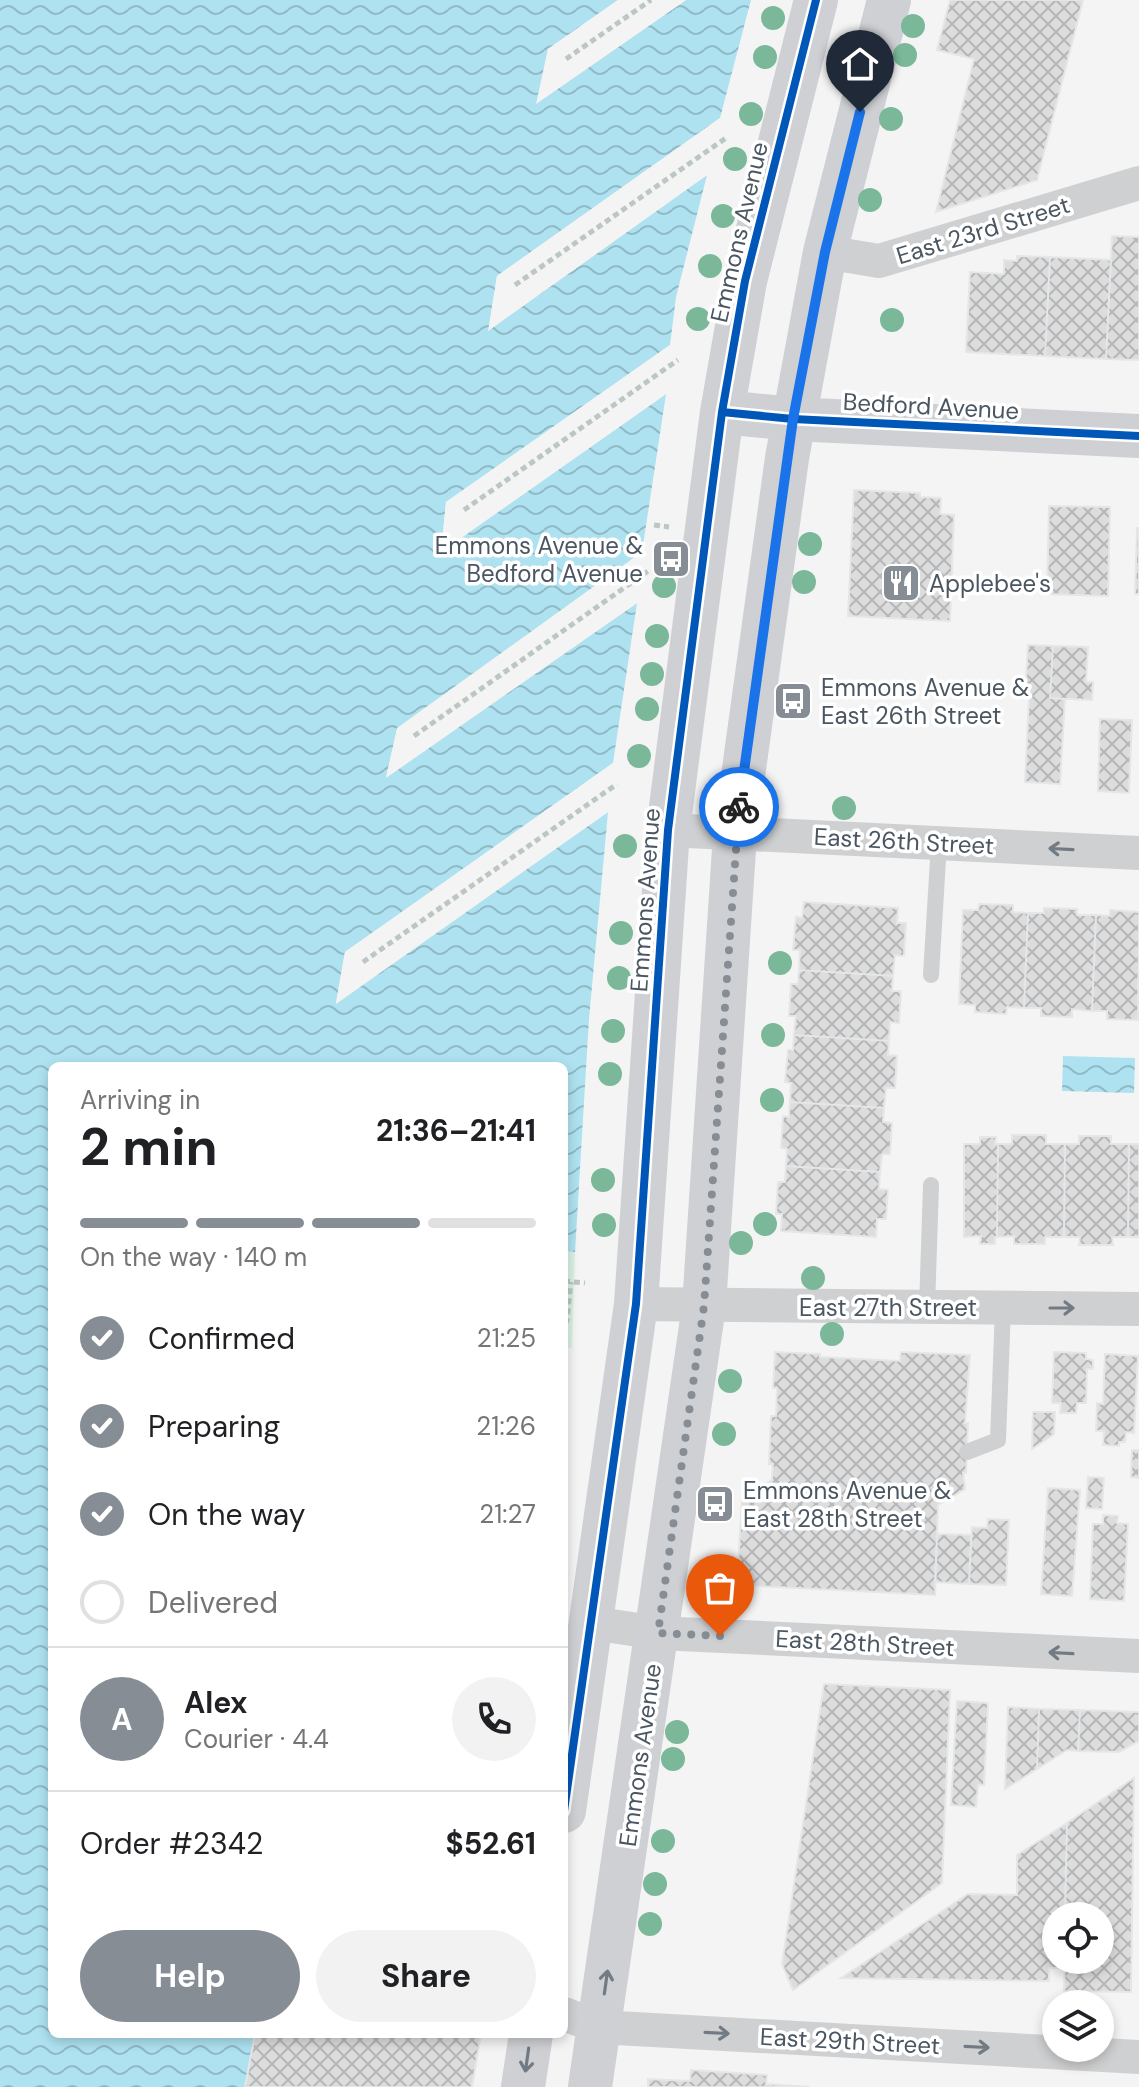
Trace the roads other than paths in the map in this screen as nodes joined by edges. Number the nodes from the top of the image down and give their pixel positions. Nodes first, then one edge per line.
1 (816, 0) edge
2 (889, 0) edge
3 (1139, 183) edge
4 (825, 252) junction
5 (722, 412) junction
6 (793, 419) junction
7 (1139, 436) edge
8 (668, 830) junction
9 (735, 834) junction
10 (939, 843) junction
11 (1139, 853) edge
12 (931, 975) dead end
13 (931, 1185) dead end
14 (636, 1304) junction
15 (704, 1306) junction
16 (927, 1308) junction
17 (1003, 1308) junction
18 (1139, 1309) edge
19 (967, 1452) dead end
20 (592, 1623) junction
21 (658, 1633) junction
22 (1139, 1656) edge
23 (568, 1784) edge
24 (582, 2021) edge
25 (530, 2038) edge
26 (1139, 2057) edge
27 (523, 2087) edge
28 (590, 2087) edge

1 - 5 main road, Emmons Avenue
2 - 4 main road, Emmons Avenue
3 - 4 street, East 23rd Street
4 - 6 main road, Emmons Avenue
5 - 6 main road, Bedford Avenue
5 - 8 main road, Emmons Avenue
6 - 7 main road, Bedford Avenue
6 - 9 main road, Emmons Avenue
8 - 9 street, East 26th Street
8 - 14 main road, Emmons Avenue
9 - 10 street, East 26th Street
9 - 15 main road, Emmons Avenue
11 -> 10 street, East 26th Street
10 - 12 lane
13 - 16 lane
14 - 15 street, East 27th Street
14 - 20 main road, Emmons Avenue
15 - 16 street, East 27th Street
15 - 21 main road, Emmons Avenue
16 - 17 street, East 27th Street
17 -> 18 street, East 27th Street
17 - 19 lane
20 - 21 street, East 28th Street
20 - 23 main road, Emmons Avenue
22 -> 21 street, East 28th Street
24 -> 21 main road, Emmons Avenue
24 -> 26 street, East 29th Street
24 - 28 main road, Emmons Avenue
25 -> 27 main road

